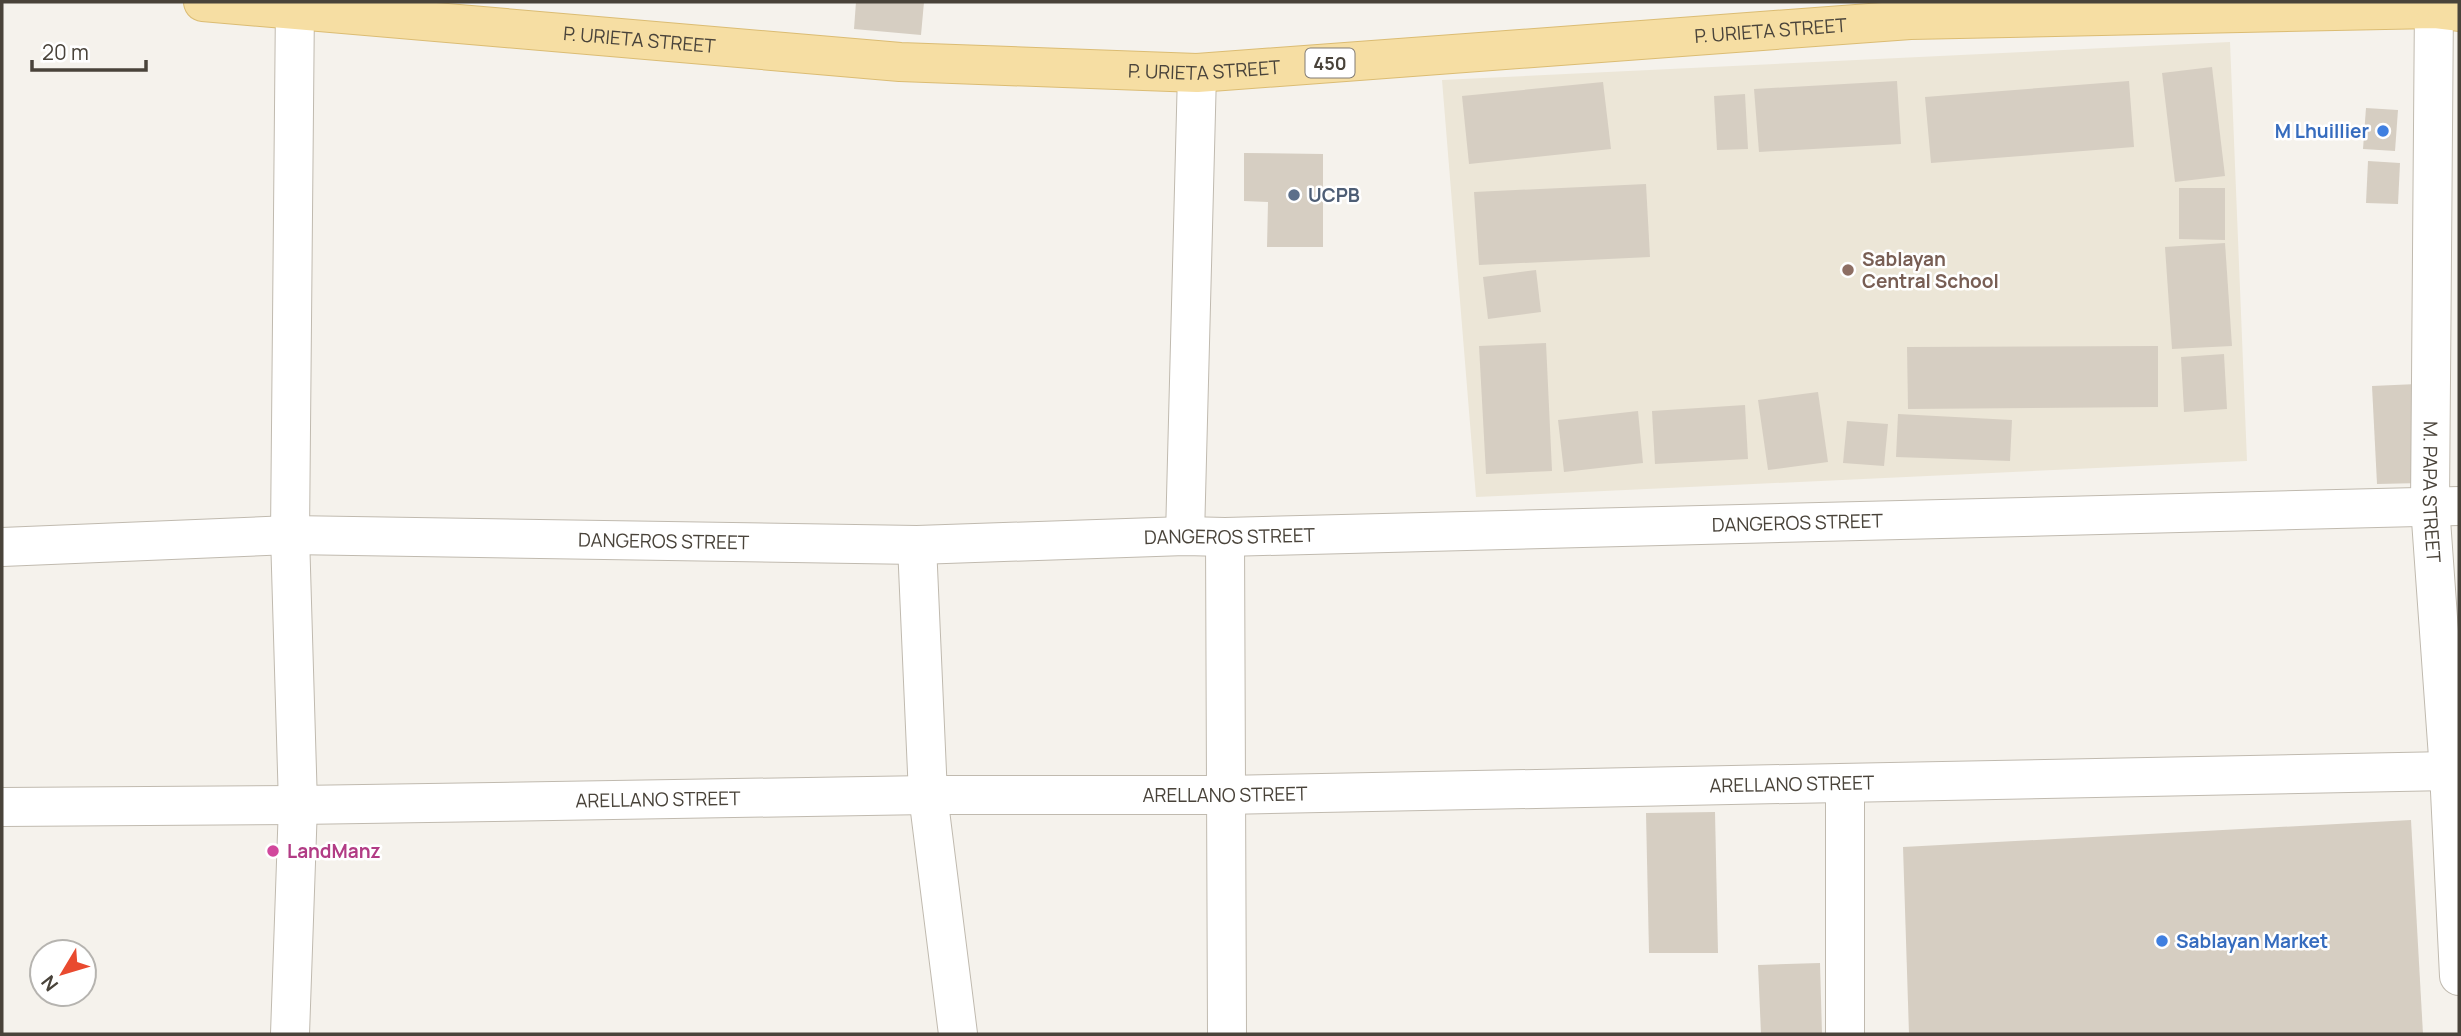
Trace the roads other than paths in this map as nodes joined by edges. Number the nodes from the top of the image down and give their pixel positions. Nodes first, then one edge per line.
1 (203, 2) edge
2 (295, 5) edge
3 (2443, 7) edge
4 (1197, 73) junction
5 (2445, 506) edge
6 (290, 535) junction
7 (1185, 536) junction
8 (1225, 537) junction
9 (917, 545) junction
10 (2, 547) edge
11 (2449, 771) junction
12 (1845, 783) junction
13 (928, 795) junction
14 (1225, 795) junction
15 (298, 805) junction
16 (2, 807) edge
17 (2456, 882) edge
18 (2459, 976) edge
19 (290, 1034) edge
20 (958, 1034) edge
21 (1227, 1034) edge
22 (1845, 1034) edge

1 - 2 main road, P. URIETA STREET / 450
2 - 4 main road, P. URIETA STREET / 450
2 - 6 street
3 - 4 main road, P. URIETA STREET / 450
3 - 5 street, M. PAPA STREET
4 - 7 street
5 - 8 street, DANGEROS STREET
5 - 11 street, M. PAPA STREET
6 - 9 street, DANGEROS STREET
6 - 10 street, DANGEROS STREET
6 - 15 street
7 - 8 street, DANGEROS STREET
7 - 9 street, DANGEROS STREET
8 - 14 street
9 - 13 street
11 - 12 street, ARELLANO STREET
11 - 17 street, M. PAPA STREET
12 - 14 street, ARELLANO STREET
12 - 22 street
13 - 14 street, ARELLANO STREET
13 - 15 street, ARELLANO STREET
13 - 20 street
14 - 21 street
15 - 16 street, ARELLANO STREET
15 - 19 street
17 - 18 street, M. PAPA STREET

